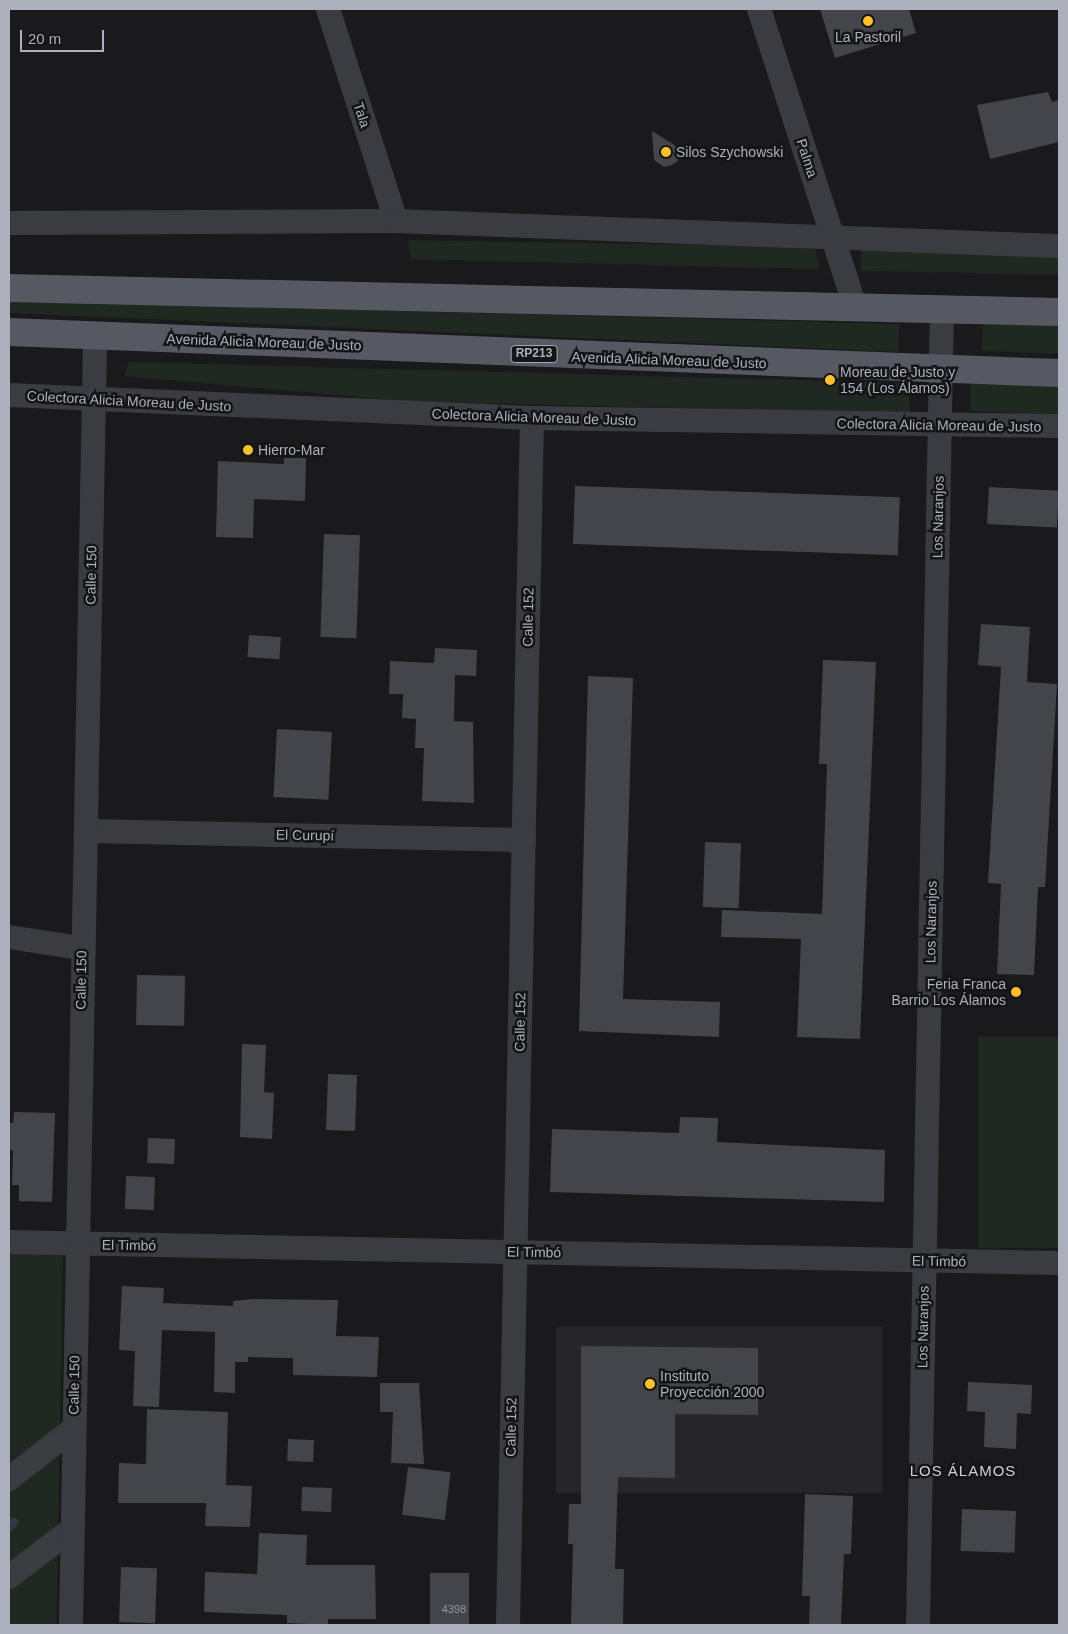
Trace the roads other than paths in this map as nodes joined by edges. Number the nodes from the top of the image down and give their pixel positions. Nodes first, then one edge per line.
1 (328, 9) edge
2 (759, 9) edge
3 (396, 221) junction
4 (9, 223) edge
5 (834, 240) junction
6 (1059, 246) edge
7 (9, 288) edge
8 (855, 307) junction
9 (942, 309) junction
10 (1059, 312) edge
11 (9, 332) edge
12 (95, 335) junction
13 (941, 370) junction
14 (1059, 373) edge
15 (9, 395) edge
16 (94, 401) junction
17 (532, 418) junction
18 (940, 426) junction
19 (1059, 426) edge
20 (86, 831) junction
21 (524, 840) junction
22 (9, 937) edge
23 (81, 948) junction
24 (9, 1242) edge
25 (76, 1244) junction
26 (515, 1252) junction
27 (925, 1261) junction
28 (1059, 1263) edge
29 (73, 1429) junction
30 (9, 1480) edge
31 (72, 1529) junction
32 (9, 1577) edge
33 (71, 1625) edge
34 (508, 1625) edge
35 (918, 1625) edge

1 - 3 street, Tala
2 - 5 street, Palma
3 - 4 street
3 - 5 street
5 - 6 street
5 - 8 street, Palma
7 - 8 main road
8 - 9 main road
9 - 10 main road
9 - 13 street, Los Naranjos
11 - 12 main road, Avenida Alicia Moreau de Justo / RP213
12 - 13 main road, Avenida Alicia Moreau de Justo / RP213
12 - 16 street, Calle 150
13 - 14 main road, Avenida Alicia Moreau de Justo / RP213
13 - 18 street, Los Naranjos
15 - 16 street, Colectora Alicia Moreau de Justo
16 - 17 street, Colectora Alicia Moreau de Justo
16 - 20 street, Calle 150
17 - 18 street, Colectora Alicia Moreau de Justo
17 - 21 street, Calle 152
18 - 19 street, Colectora Alicia Moreau de Justo
18 - 27 street, Los Naranjos
20 - 21 street, El Curupí
20 - 23 street, Calle 150
21 - 26 street, Calle 152
22 - 23 street
23 - 25 street, Calle 150
24 - 25 street, El Timbó
25 - 26 street, El Timbó
25 - 29 street, Calle 150
26 - 27 street, El Timbó
26 - 34 street, Calle 152
27 - 28 street, El Timbó
27 - 35 street, Los Naranjos
29 - 30 street
29 - 31 street, Calle 150
31 - 32 street
31 - 33 street, Calle 150

